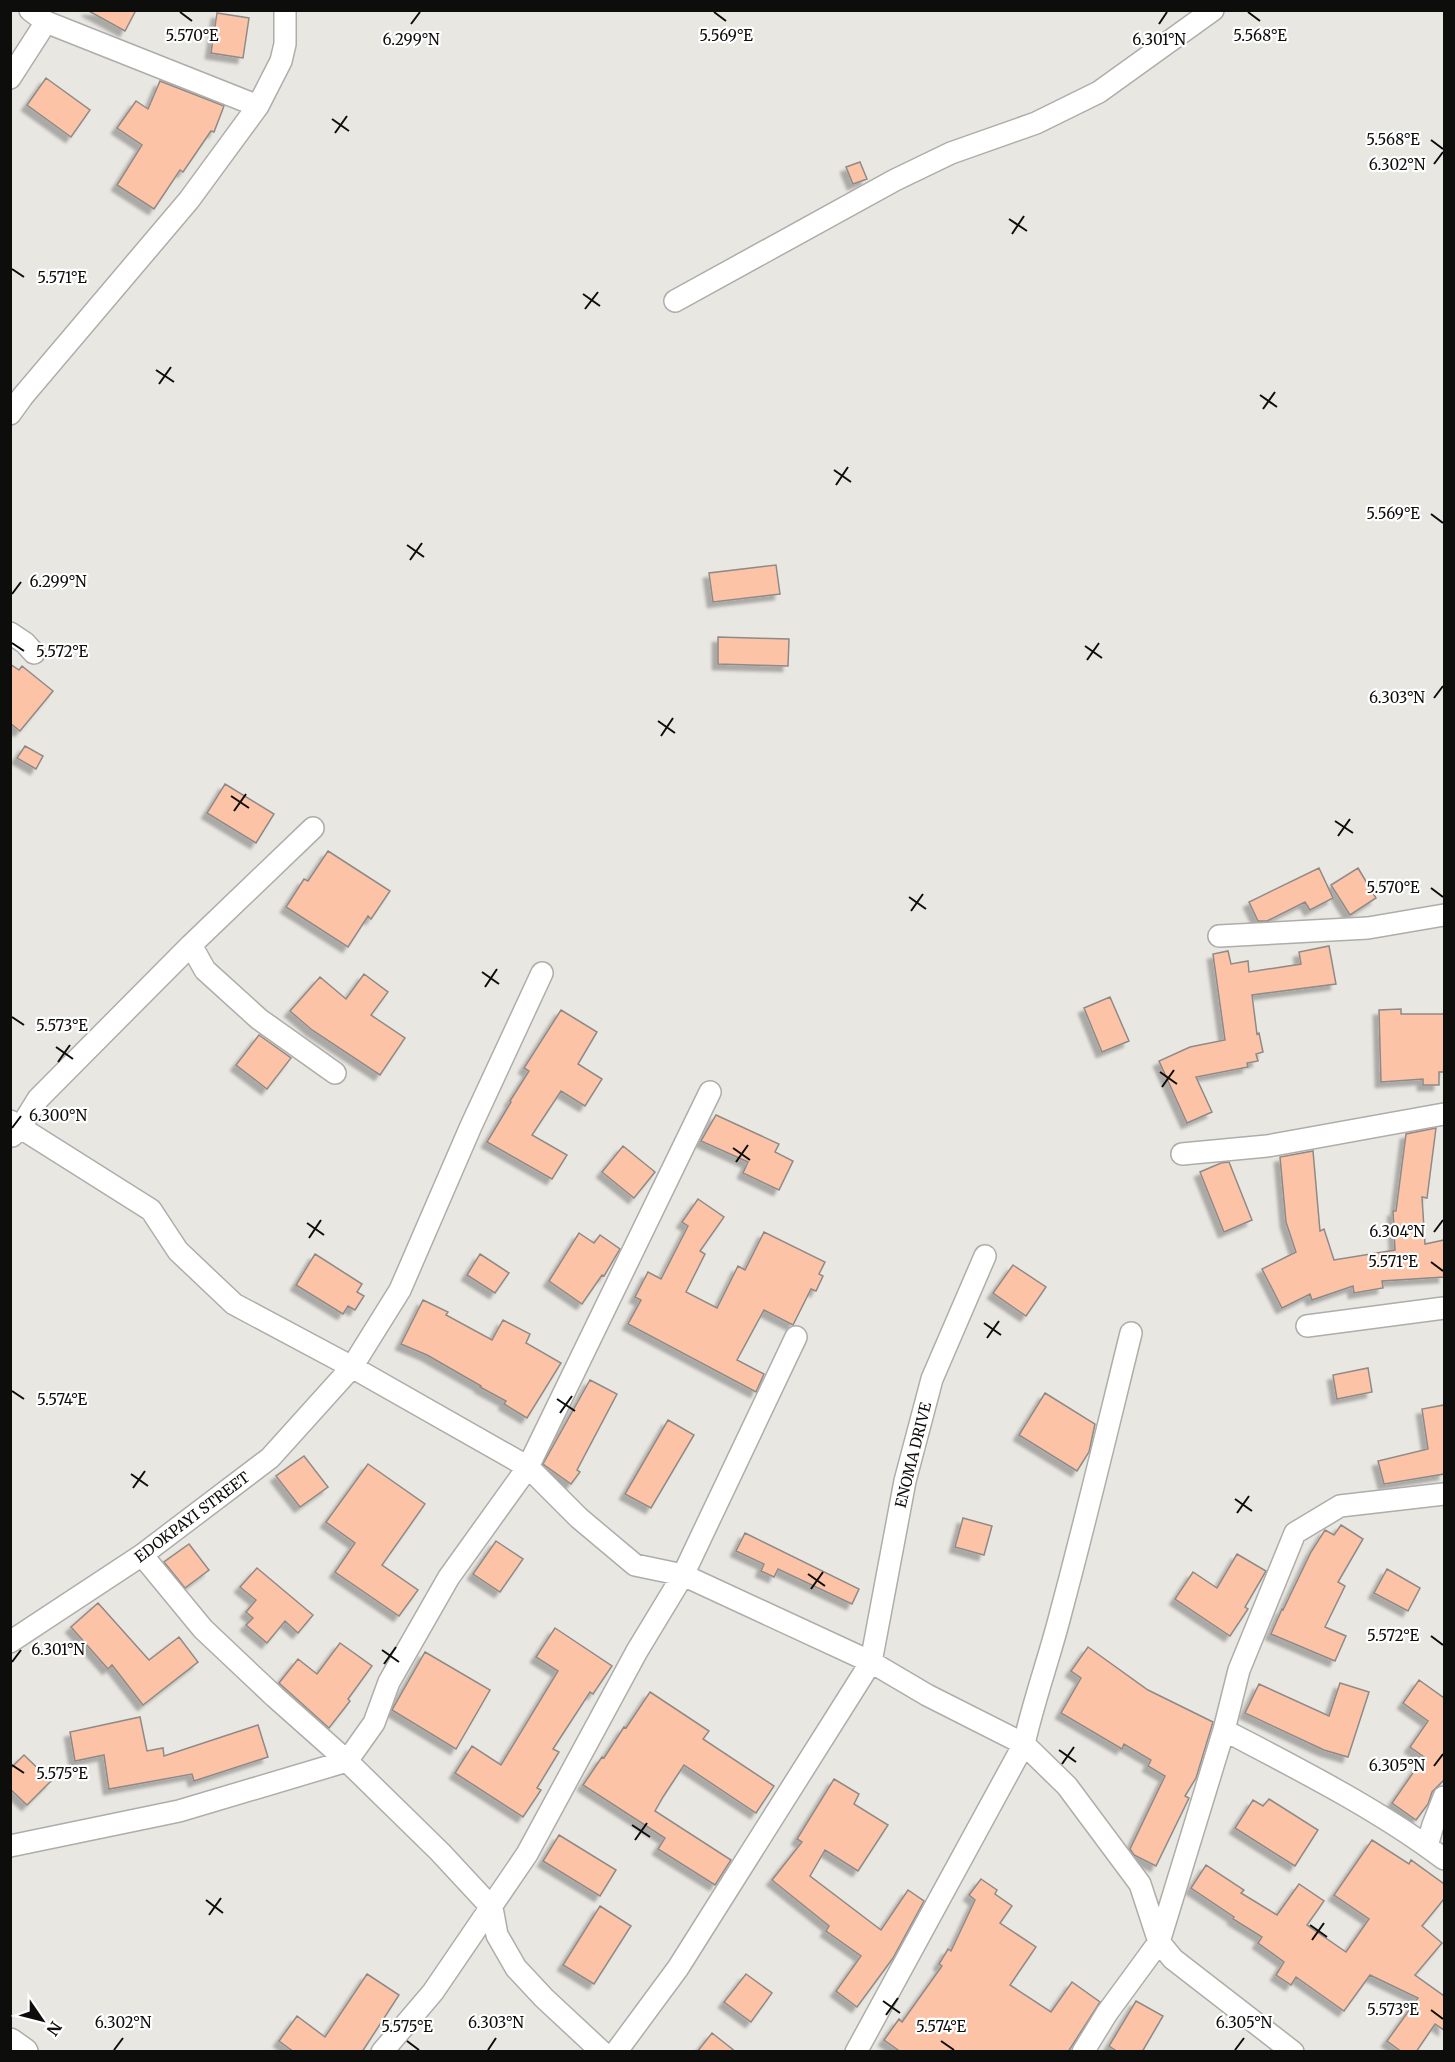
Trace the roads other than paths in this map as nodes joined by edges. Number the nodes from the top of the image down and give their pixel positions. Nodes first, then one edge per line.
1 (285, 10) edge
2 (1213, 10) edge
3 (38, 16) edge
4 (10, 78) edge
5 (258, 106) junction
6 (675, 301) dead end
7 (10, 414) edge
8 (10, 633) edge
9 (34, 653) dead end
10 (313, 828) dead end
11 (1444, 915) edge
12 (1220, 936) dead end
13 (191, 945) junction
14 (542, 973) dead end
15 (336, 1073) dead end
16 (710, 1092) dead end
17 (1444, 1114) edge
18 (14, 1128) edge
19 (1182, 1154) dead end
20 (985, 1256) dead end
21 (1444, 1308) edge
22 (1307, 1326) dead end
23 (1131, 1333) dead end
24 (796, 1337) dead end
25 (352, 1367) junction
26 (528, 1467) junction
27 (1444, 1494) edge
28 (142, 1555) junction
29 (683, 1575) junction
30 (10, 1642) edge
31 (871, 1662) junction
32 (1224, 1730) junction
33 (1024, 1743) junction
34 (347, 1761) junction
35 (1444, 1797) edge
36 (10, 1846) edge
37 (1427, 1846) junction
38 (1444, 1859) edge
39 (492, 1908) junction
40 (1159, 1941) junction
41 (10, 2042) edge
42 (24, 2052) edge
43 (382, 2052) edge
44 (603, 2052) edge
45 (616, 2052) edge
46 (856, 2052) edge
47 (1083, 2052) edge
48 (1293, 2052) edge

1 - 5 street
2 - 6 street
3 - 4 street
3 - 5 street
5 - 7 street
8 - 9 street
10 - 13 street
11 - 12 street
13 - 15 street
13 - 18 street
14 - 25 street, EDOKPAYI STREET
16 - 26 street
17 - 19 street
18 - 25 street
20 - 31 street, ENOMA DRIVE
21 - 22 street
23 - 33 street
24 - 29 street
25 - 26 street
25 - 28 street, EDOKPAYI STREET
26 - 29 street
26 - 34 street
27 - 32 street
28 - 30 street, EDOKPAYI STREET
28 - 34 street
29 - 31 street
29 - 39 street
31 - 33 street
31 - 45 street
32 - 37 street
32 - 40 street
33 - 40 street
33 - 46 street
34 - 36 street
34 - 39 street
35 - 37 street
37 - 38 street
39 - 43 street
39 - 44 street
40 - 47 street
40 - 48 street
41 - 42 street

